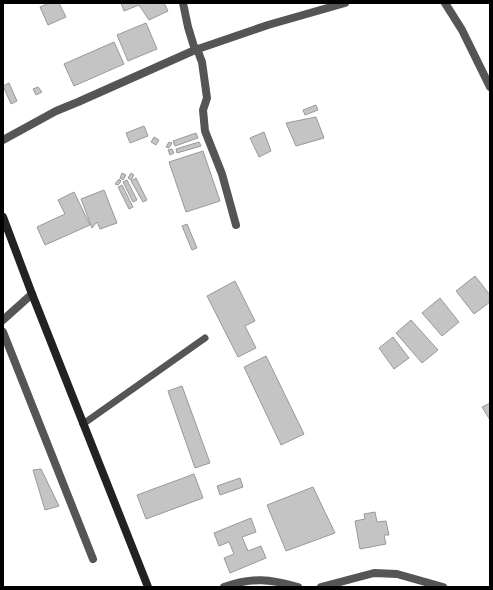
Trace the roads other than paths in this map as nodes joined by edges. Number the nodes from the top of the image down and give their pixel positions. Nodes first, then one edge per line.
1 (183, 3) edge
2 (345, 3) edge
3 (445, 3) edge
4 (196, 50) junction
5 (490, 87) edge
6 (3, 140) edge
7 (3, 217) edge
8 (236, 225) dead end
9 (32, 294) junction
10 (3, 320) edge
11 (3, 332) edge
12 (205, 338) dead end
13 (83, 424) junction
14 (94, 560) dead end
15 (148, 587) edge
16 (224, 587) edge
17 (298, 587) edge
18 (321, 587) edge
19 (443, 587) edge

1 - 4 street
2 - 4 street
3 - 5 street
4 - 6 street
4 - 8 street
7 - 9 street
9 - 10 street
9 - 13 street
11 - 14 street
12 - 13 lane
13 - 15 street
16 - 17 street
18 - 19 street

